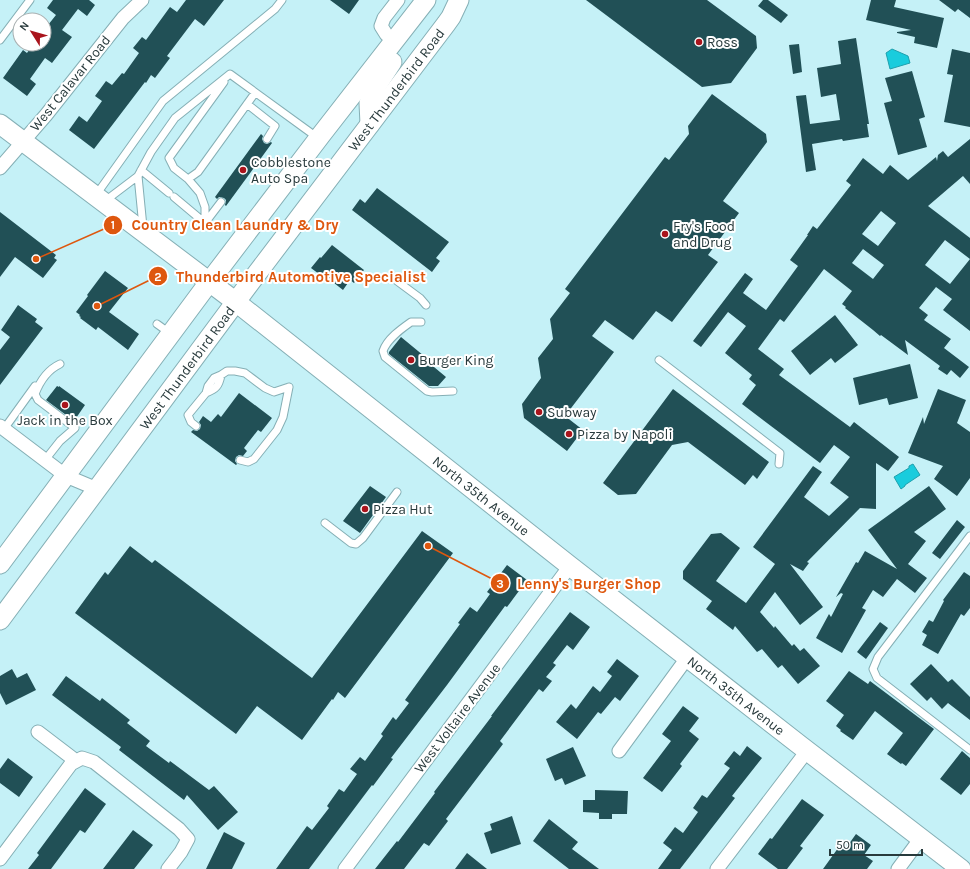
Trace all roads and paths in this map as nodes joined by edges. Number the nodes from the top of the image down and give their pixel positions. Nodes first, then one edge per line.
1 (30, 0) edge
2 (142, 0) edge
3 (282, 0) edge
4 (398, 0) edge
5 (426, 0) edge
6 (459, 0) edge
7 (408, 24) junction
8 (0, 40) edge
9 (394, 41) junction
10 (230, 74) junction
11 (255, 93) junction
12 (247, 104) junction
13 (0, 124) edge
14 (370, 124) junction
15 (318, 138) junction
16 (267, 139) dead end
17 (23, 141) junction
18 (0, 168) edge
19 (140, 173) junction
20 (188, 179) junction
21 (100, 199) junction
22 (221, 202) dead end
23 (205, 223) junction
24 (143, 231) junction
25 (397, 281) dead end
26 (210, 282) junction
27 (236, 302) junction
28 (426, 305) dead end
29 (421, 322) dead end
30 (659, 360) dead end
31 (453, 391) dead end
32 (196, 426) dead end
33 (2, 427) edge
34 (45, 460) junction
35 (240, 460) dead end
36 (779, 464) dead end
37 (66, 476) junction
38 (97, 489) junction
39 (397, 492) dead end
40 (325, 523) dead end
41 (970, 536) edge
42 (0, 564) edge
43 (570, 566) junction
44 (0, 620) edge
45 (688, 658) junction
46 (38, 732) dead end
47 (970, 750) edge
48 (619, 751) dead end
49 (806, 751) junction
50 (79, 760) junction
51 (921, 838) junction
52 (0, 859) edge
53 (168, 869) edge
54 (345, 869) edge
55 (717, 869) edge
56 (898, 869) edge
57 (960, 869) edge

1 - 8 lane
2 - 17 street, West Calavar Road
3 - 21 lane
4 - 9 street
5 - 7 main road
6 - 14 main road, West Thunderbird Road
7 - 9 main road
7 - 14 main road
9 - 15 main road
10 - 11 lane
10 - 19 lane
10 - 20 lane
11 - 12 lane
11 - 15 lane
12 - 16 lane
12 - 20 lane
13 - 17 main road, North 35th Avenue
14 - 27 main road, West Thunderbird Road
15 - 26 main road
17 - 18 street, West Calavar Road
17 - 21 main road, North 35th Avenue
19 - 21 lane
19 - 23 lane
19 - 24 lane
20 - 23 lane
21 - 24 main road, North 35th Avenue
22 - 23 lane
24 - 26 main road, North 35th Avenue
25 - 28 lane
26 - 27 main road, North 35th Avenue
26 - 37 main road
27 - 38 main road, West Thunderbird Road
27 - 43 main road, North 35th Avenue
29 - 31 lane
30 - 36 lane
32 - 35 lane
33 - 34 street
33 - 34 lane
34 - 37 street
37 - 38 street
37 - 42 main road
38 - 44 main road, West Thunderbird Road
39 - 40 lane
41 - 47 lane
43 - 45 main road, North 35th Avenue
43 - 54 street, West Voltaire Avenue
45 - 48 street
45 - 49 main road, North 35th Avenue
46 - 50 street
49 - 51 main road, North 35th Avenue
49 - 55 street
50 - 52 street
50 - 53 street
51 - 56 street
51 - 57 main road, North 35th Avenue

